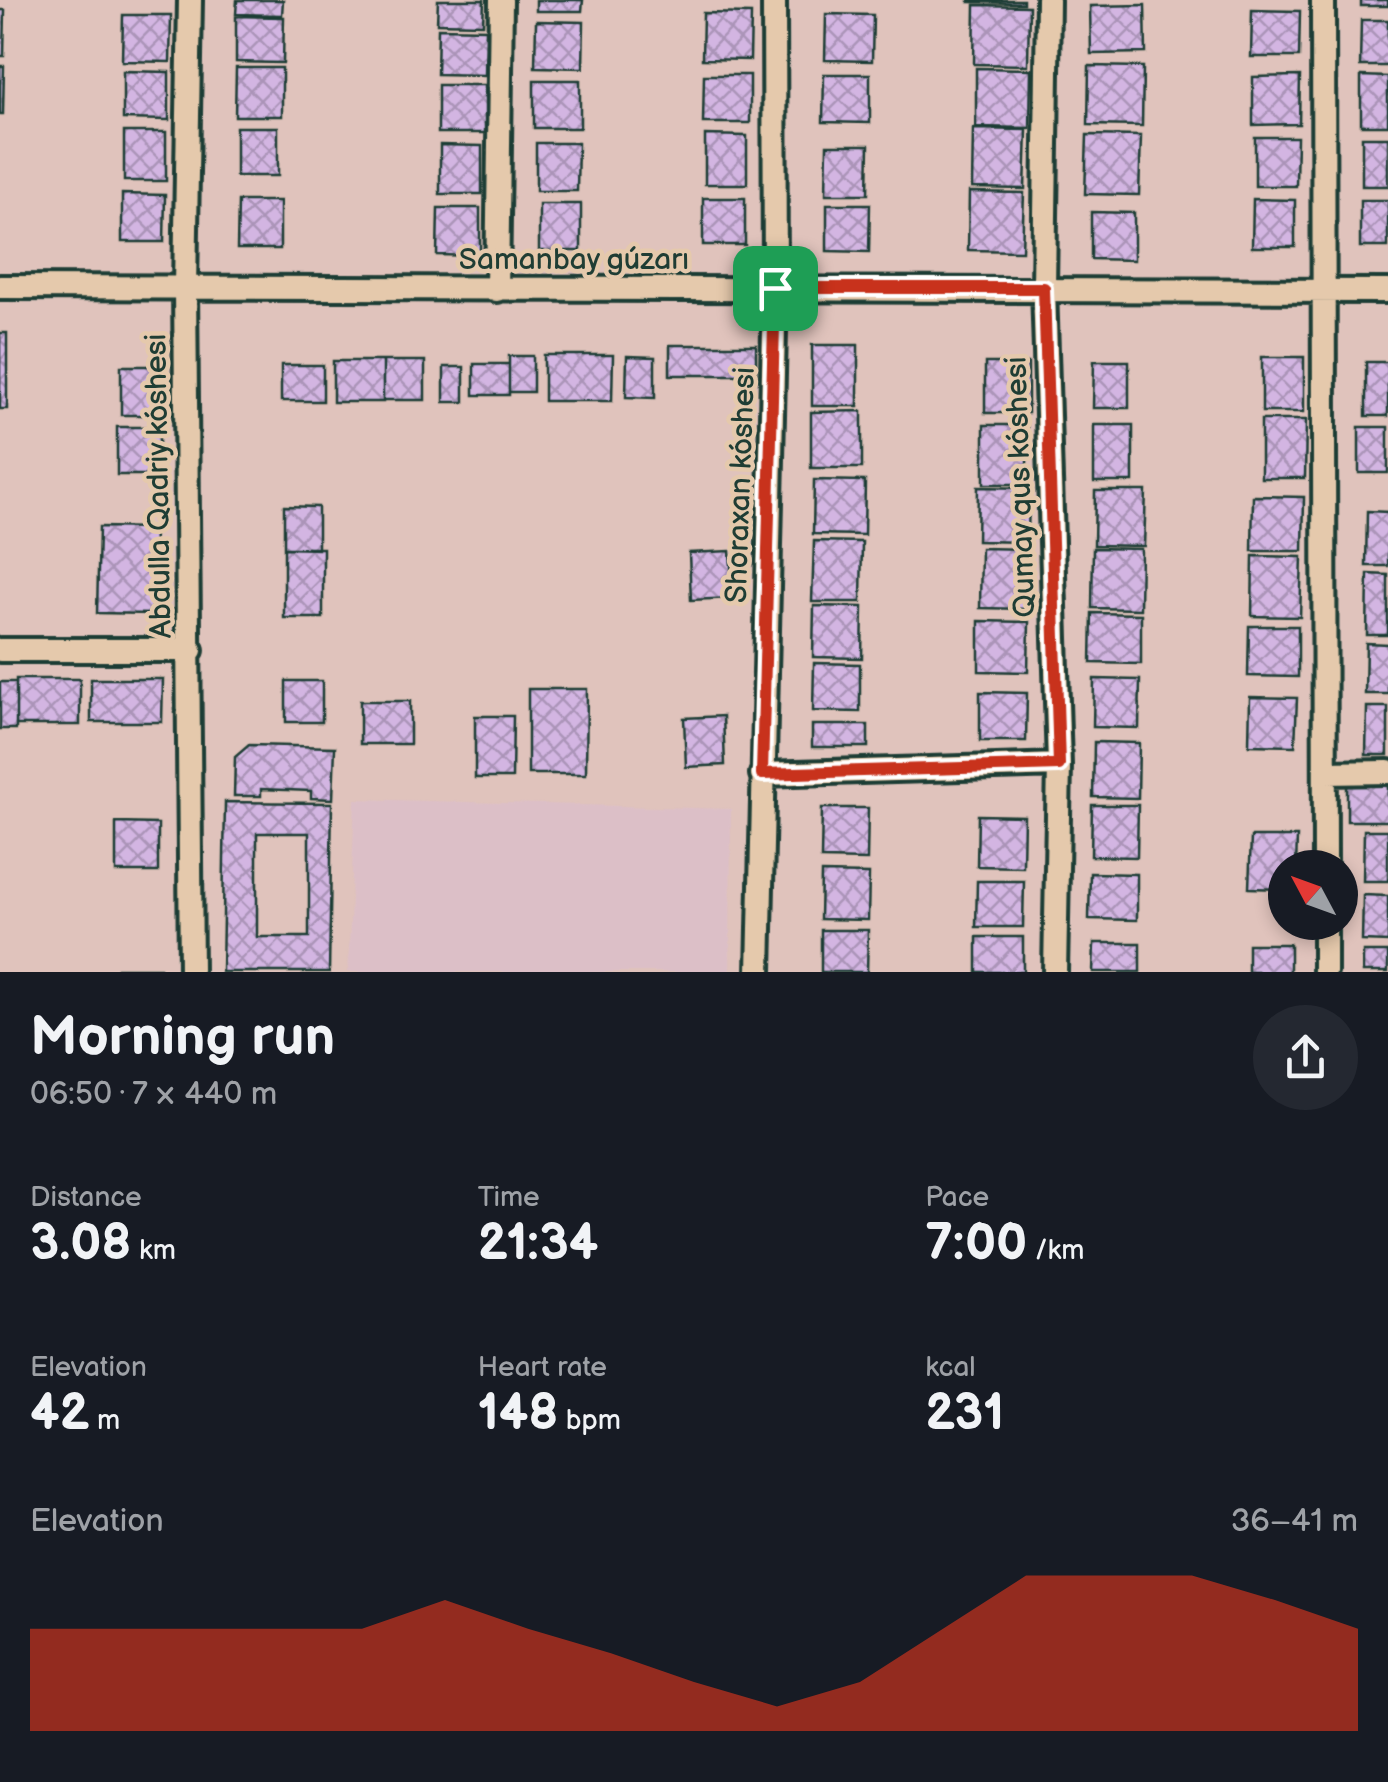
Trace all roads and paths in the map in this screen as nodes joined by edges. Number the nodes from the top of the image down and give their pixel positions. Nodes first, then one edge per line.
1 (190, 0) edge
2 (501, 0) edge
3 (774, 0) edge
4 (1048, 0) edge
5 (1323, 0) edge
6 (0, 287) edge
7 (185, 287) junction
8 (775, 288) junction
9 (1044, 288) junction
10 (1324, 289) junction
11 (498, 290) junction
12 (1388, 290) edge
13 (0, 650) edge
14 (191, 650) junction
15 (1059, 765) junction
16 (1388, 772) edge
17 (1325, 773) junction
18 (762, 774) junction
19 (1325, 850) edge
20 (1325, 940) edge
21 (191, 972) edge
22 (760, 972) edge
23 (1056, 972) edge
24 (1325, 972) edge

1 - 7 street, Abdulla Qadriy kóshesi
2 - 11 street
3 - 8 street, Shoraxan kóshesi
4 - 9 street, Qumay qus kóshesi
5 - 10 street
6 - 7 street, Samanbay gúzarı
7 - 11 street, Samanbay gúzarı
7 - 14 street, Abdulla Qadriy kóshesi
8 - 9 street, Samanbay gúzarı
8 - 11 street, Samanbay gúzarı
8 - 18 street, Shoraxan kóshesi
9 - 10 street, Samanbay gúzarı
9 - 15 street, Qumay qus kóshesi
10 - 12 street, Samanbay gúzarı
10 - 17 street
13 - 14 street
14 - 21 street, Abdulla Qadriy kóshesi
15 - 18 street
15 - 23 street, Qumay qus kóshesi
16 - 17 street
17 - 19 street
18 - 22 street, Shoraxan kóshesi
20 - 24 street

